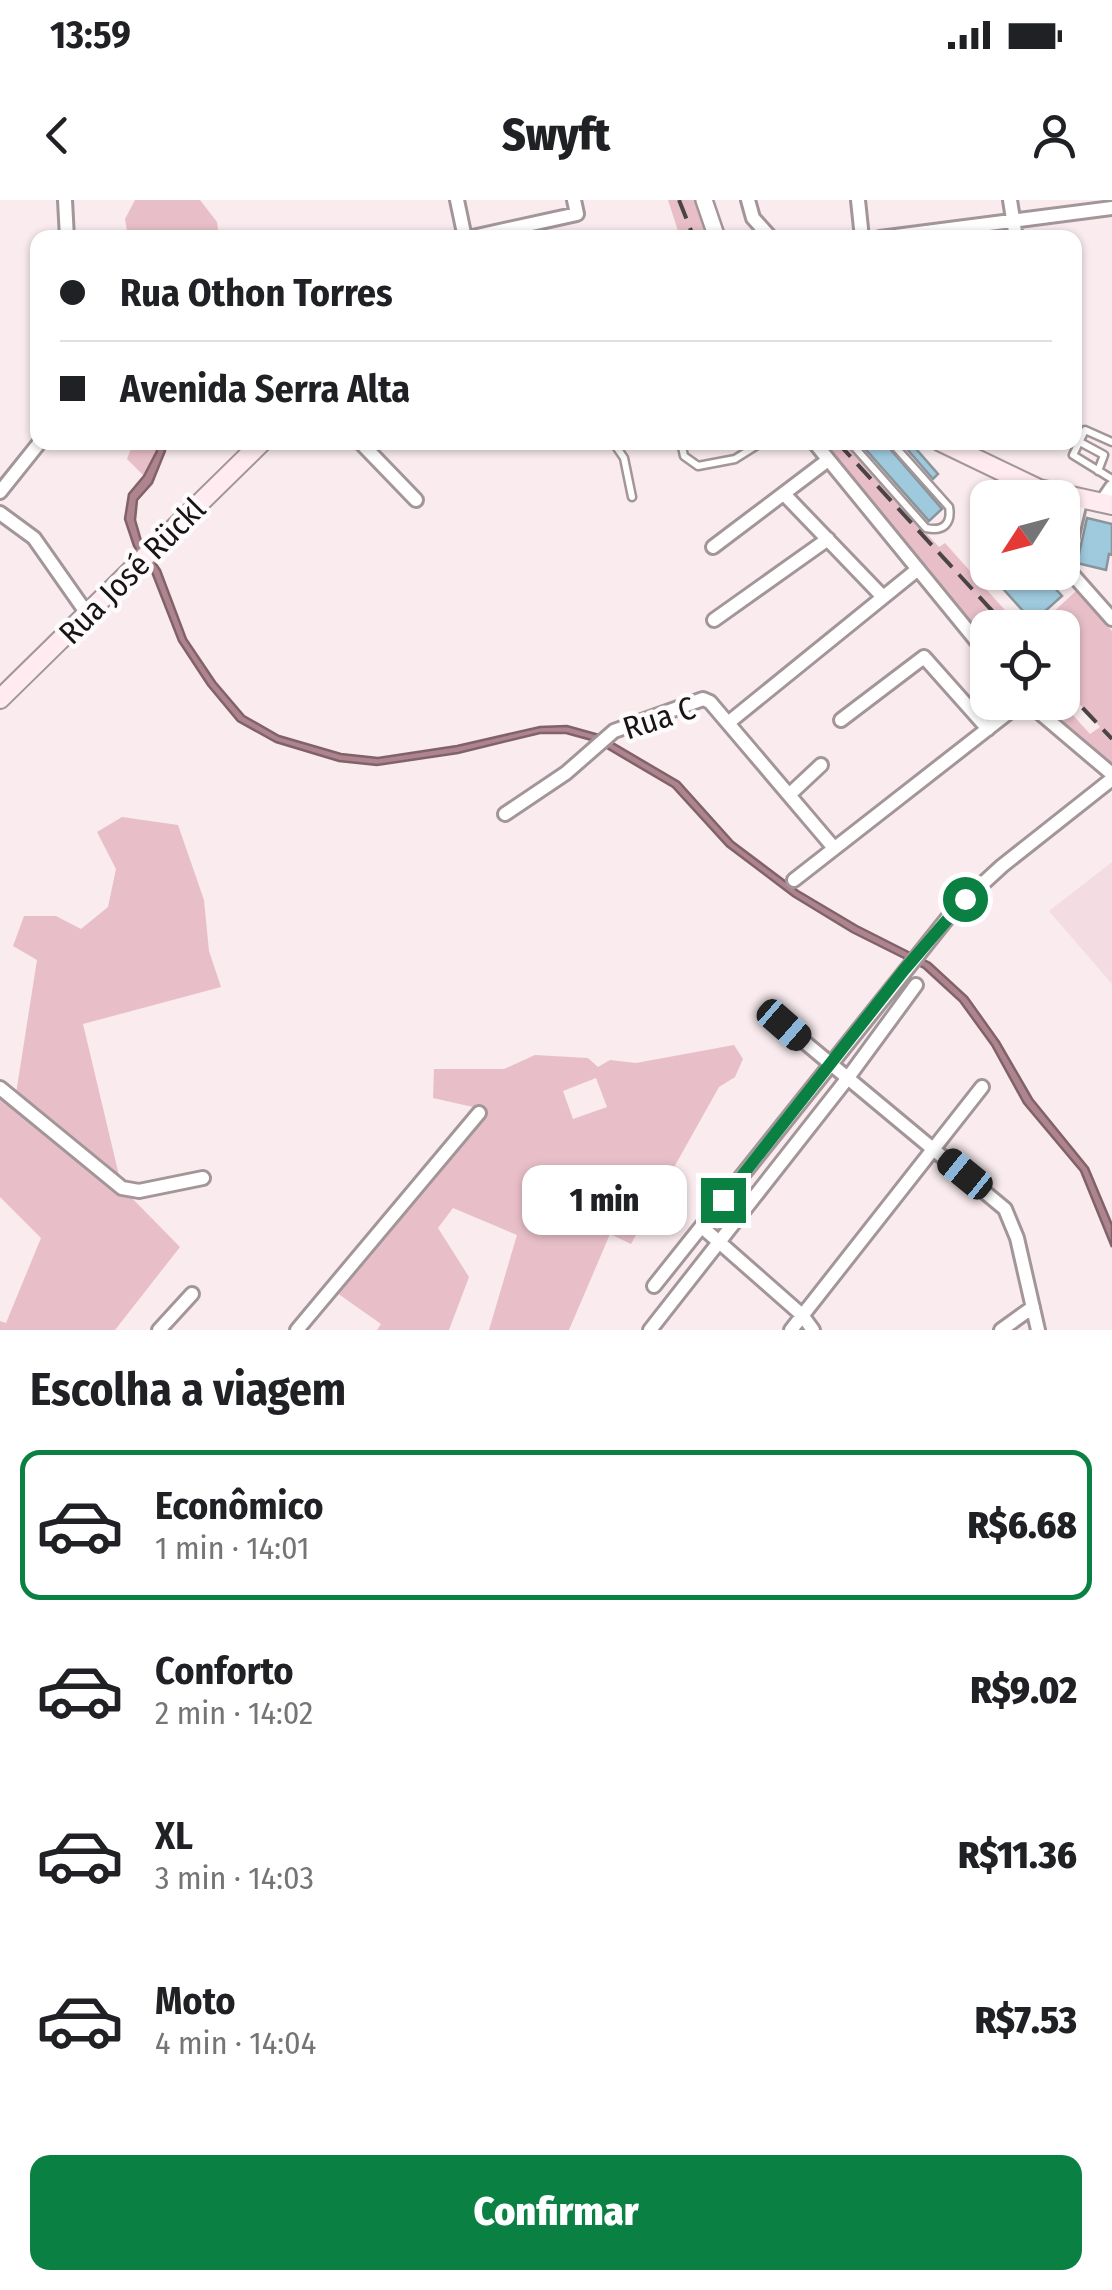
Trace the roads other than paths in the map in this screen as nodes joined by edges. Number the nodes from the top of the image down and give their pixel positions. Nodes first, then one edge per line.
1 (64, 200) edge
2 (457, 200) edge
3 (704, 200) edge
4 (748, 200) edge
5 (858, 200) edge
6 (1010, 200) edge
7 (576, 207) edge
8 (1112, 208) edge
9 (1013, 221) junction
10 (66, 230) edge
11 (465, 230) edge
12 (495, 230) edge
13 (714, 230) edge
14 (764, 230) edge
15 (861, 230) edge
16 (943, 230) edge
17 (1015, 230) edge
18 (1082, 432) edge
19 (1082, 442) edge
20 (1112, 442) edge
21 (34, 450) edge
22 (254, 450) edge
23 (368, 450) edge
24 (618, 450) edge
25 (683, 450) edge
26 (749, 450) edge
27 (820, 450) edge
28 (857, 450) edge
29 (897, 450) edge
30 (957, 450) edge
31 (1074, 450) edge
32 (828, 460) junction
33 (1098, 471) junction
34 (0, 492) edge
35 (1109, 493) edge
36 (784, 494) junction
37 (632, 497) dead end
38 (1081, 497) junction
39 (416, 500) dead end
40 (0, 513) edge
41 (828, 540) junction
42 (712, 547) dead end
43 (918, 569) junction
44 (883, 597) junction
45 (88, 615) junction
46 (1112, 619) edge
47 (714, 620) dead end
48 (970, 633) edge
49 (0, 698) edge
50 (841, 720) dead end
51 (999, 720) edge
52 (1045, 720) edge
53 (728, 724) junction
54 (988, 728) junction
55 (821, 765) dead end
56 (1112, 776) edge
57 (788, 795) junction
58 (505, 814) dead end
59 (834, 848) junction
60 (794, 880) dead end
61 (916, 985) dead end
62 (784, 1025) dead end
63 (829, 1065) junction
64 (847, 1079) junction
65 (982, 1087) dead end
66 (0, 1088) edge
67 (478, 1113) dead end
68 (934, 1148) junction
69 (203, 1178) dead end
70 (702, 1227) junction
71 (718, 1242) junction
72 (654, 1286) dead end
73 (192, 1294) dead end
74 (1033, 1306) junction
75 (802, 1315) junction
76 (160, 1330) edge
77 (298, 1330) edge
78 (650, 1330) edge
79 (791, 1330) edge
80 (814, 1330) edge
81 (1002, 1330) edge
82 (1038, 1330) edge

1 - 10 street
2 - 11 street
3 - 13 street
4 - 14 street
5 - 15 street
6 - 9 street
7 - 12 street
8 - 9 street
9 - 16 street
9 - 17 street
18 - 20 lane
19 - 33 lane
21 - 34 street
22 - 45 main road, Rua José Rückl
23 - 39 street
24 - 37 lane
25 - 26 lane
27 - 32 street
28 - 29 lane
30 - 38 main road
31 - 33 lane
32 - 36 street
32 - 43 street
33 - 35 lane
35 - 38 main road
36 - 41 street
36 - 42 street
38 - 46 street
40 - 45 street
41 - 44 street
41 - 47 street
43 - 44 street
43 - 48 street
44 - 53 street
45 - 49 main road, Rua José Rückl
50 - 54 street
51 - 54 street
52 - 56 street
53 - 57 street, Rua C
53 - 58 street, Rua C
54 - 59 street
55 - 57 street
56 - 63 street
57 - 59 street, Rua C
59 - 60 street
61 - 64 street
62 - 63 street
63 - 64 street
63 - 70 street
64 - 68 street
64 - 71 street
65 - 68 street
66 - 69 street
67 - 77 street
68 - 74 street
68 - 75 street
70 - 71 street
70 - 72 street
71 - 75 street
71 - 78 street
73 - 76 street
74 - 81 street
74 - 82 street
75 - 79 street
75 - 80 street

